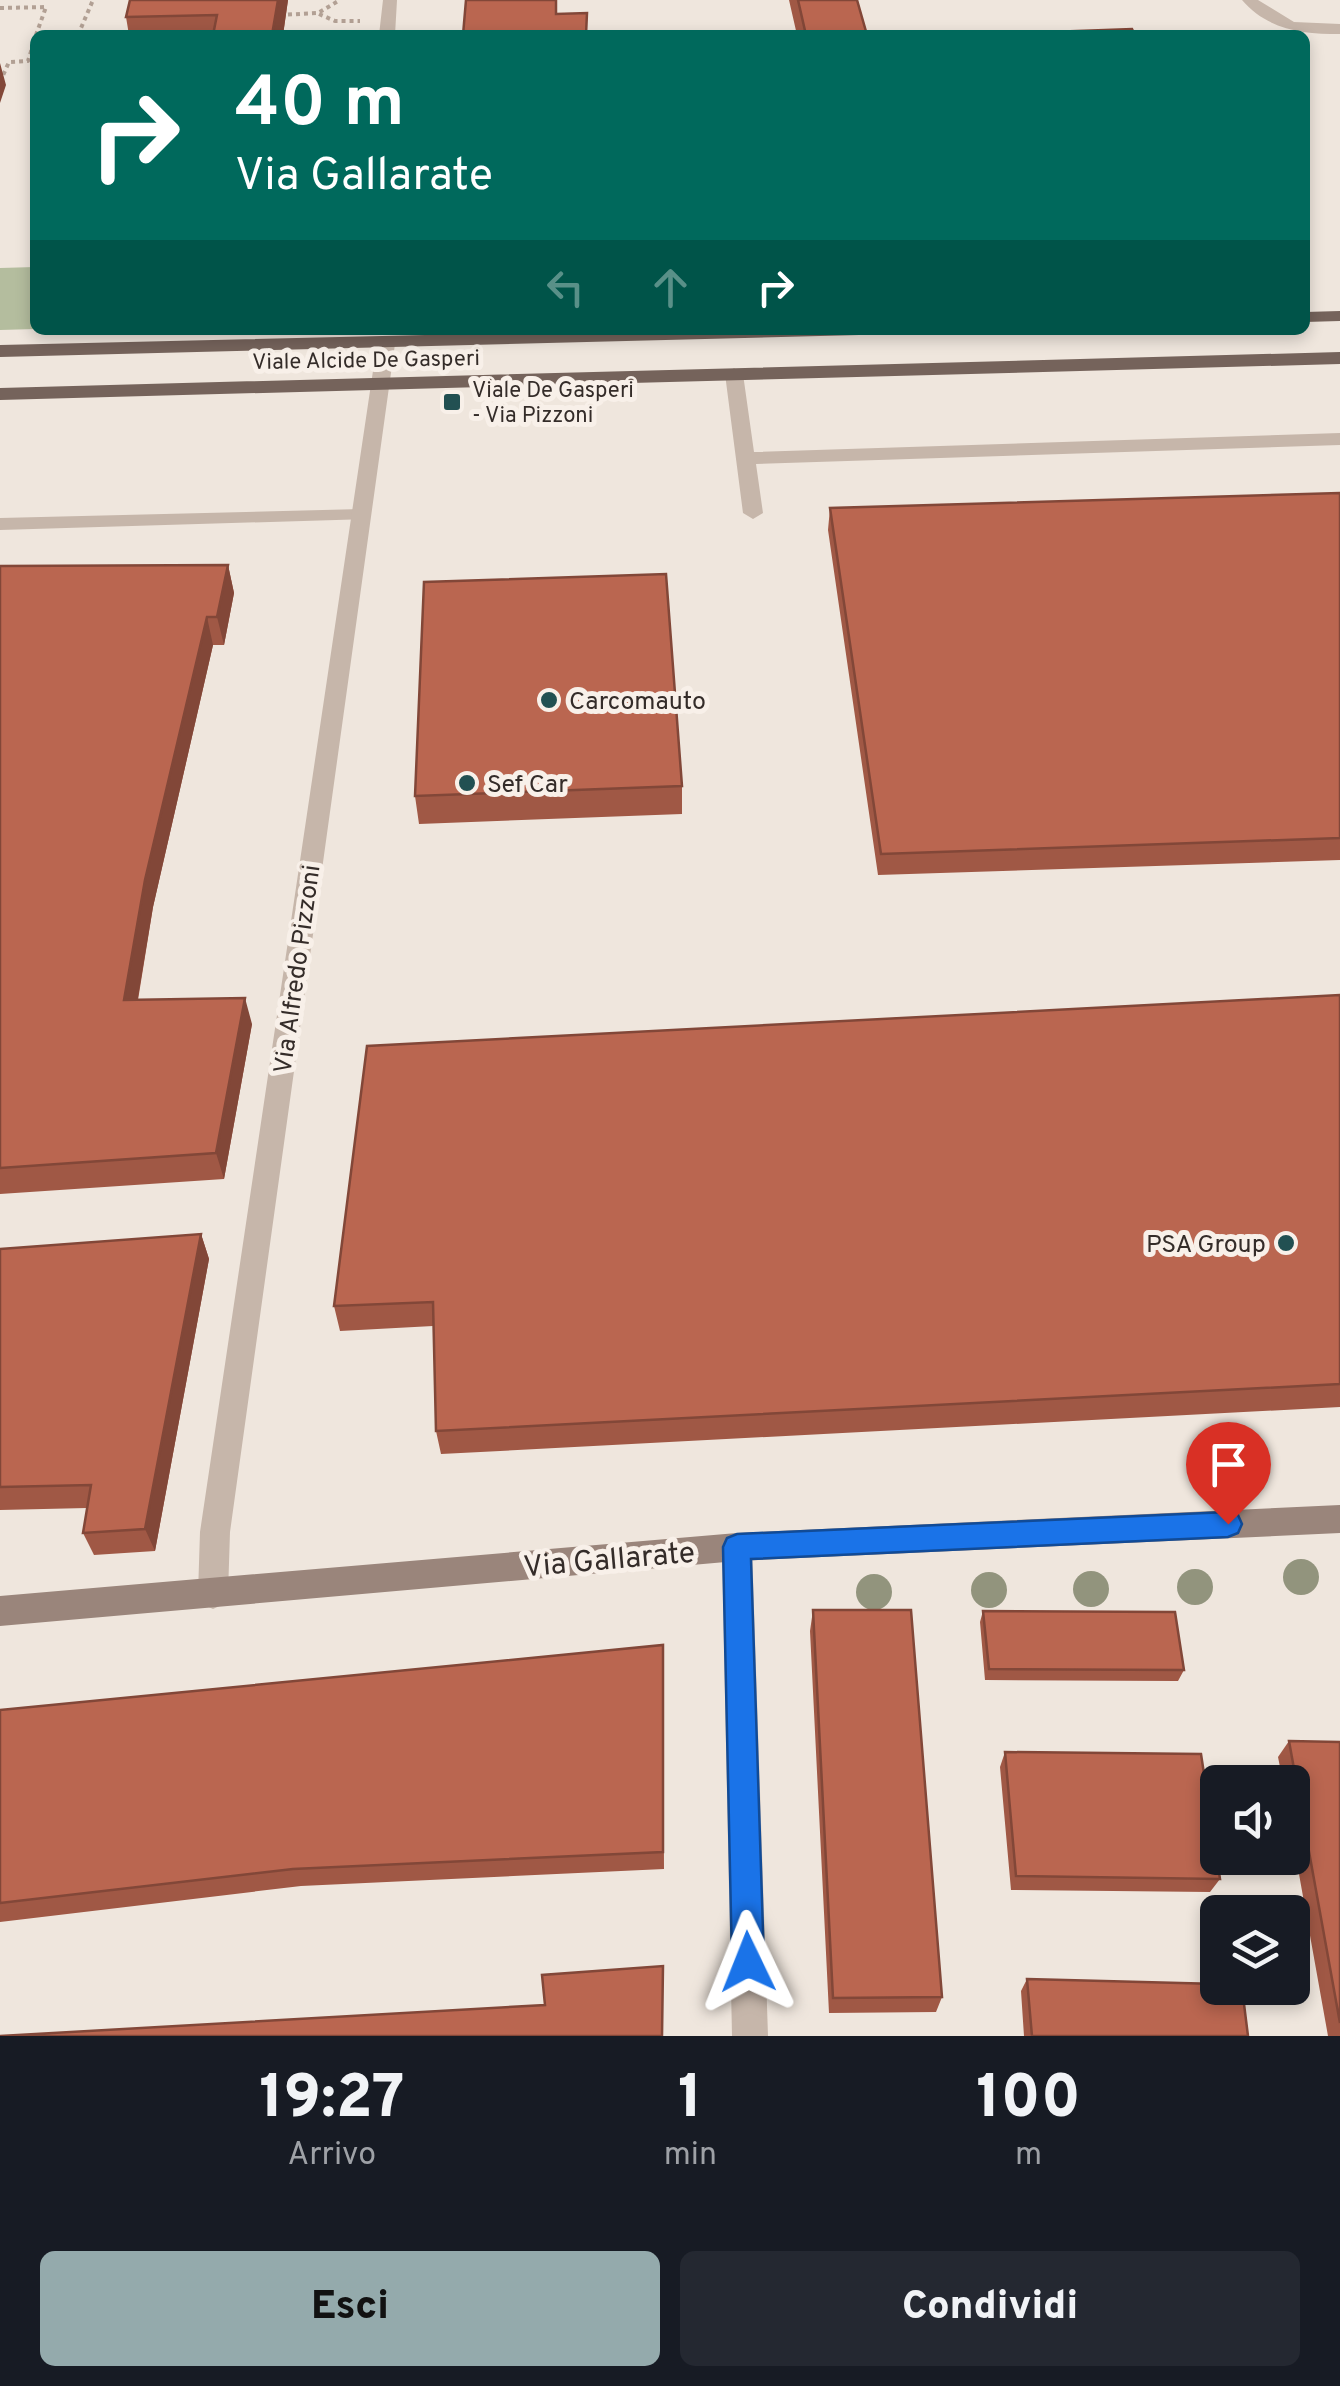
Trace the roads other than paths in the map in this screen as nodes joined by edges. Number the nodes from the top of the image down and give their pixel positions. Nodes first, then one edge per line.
1 (390, 0) edge
2 (1249, 0) edge
3 (1340, 29) edge
4 (387, 30) edge
5 (1310, 316) edge
6 (1340, 316) edge
7 (690, 335) edge
8 (386, 344) junction
9 (0, 351) edge
10 (1340, 358) edge
11 (734, 374) junction
12 (382, 384) junction
13 (0, 394) edge
14 (1340, 439) edge
15 (748, 458) junction
16 (753, 512) dead end
17 (362, 515) junction
18 (0, 524) edge
19 (1340, 1520) edge
20 (737, 1547) junction
21 (213, 1594) junction
22 (0, 1611) edge
23 (750, 2036) edge

1 - 4 street
2 - 3 street
5 - 6 main road
7 - 8 main road, Viale Alcide De Gasperi
8 - 9 main road, Viale Alcide De Gasperi
8 - 12 street, Via Alfredo Pizzoni
10 - 11 main road, Viale Alcide De Gasperi
11 - 12 main road, Viale Alcide De Gasperi
11 - 15 street
12 - 13 main road, Viale Alcide De Gasperi
12 - 17 street, Via Alfredo Pizzoni
14 - 15 street
15 - 16 street
17 - 18 street
17 - 21 street, Via Alfredo Pizzoni
19 - 20 street, Via Gallarate
20 - 21 street, Via Gallarate
20 - 23 street
21 - 22 street, Via Gallarate

